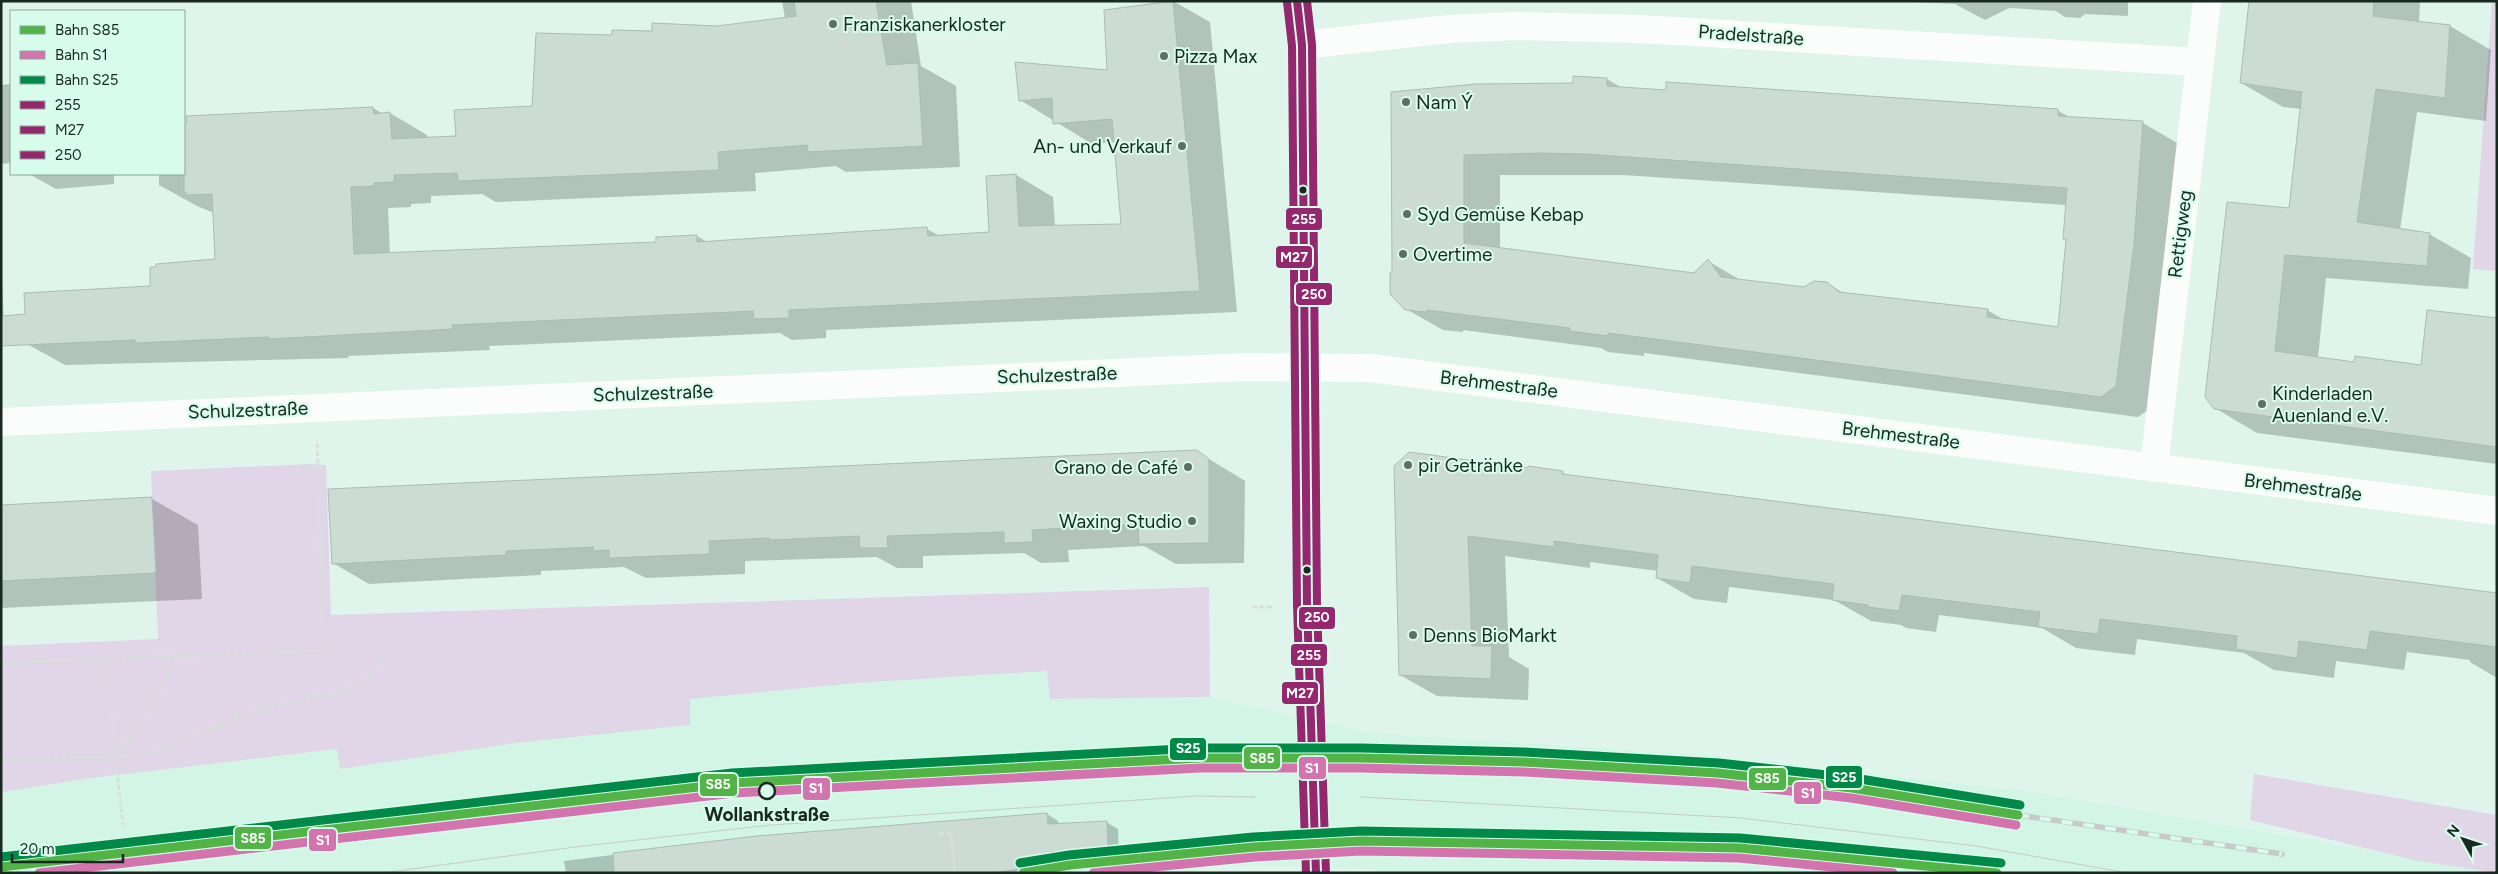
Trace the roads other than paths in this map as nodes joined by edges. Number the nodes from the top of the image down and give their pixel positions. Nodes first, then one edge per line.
1 (1297, 1) edge
2 (2206, 1) edge
3 (1302, 45) junction
4 (2200, 62) junction
5 (1304, 366) junction
6 (1, 422) edge
7 (2154, 468) junction
8 (2497, 511) edge
9 (1316, 873) edge

1 - 3 main road
2 - 4 street, Rettigweg
3 - 4 street, Pradelstraße
3 - 5 main road
4 - 7 street, Rettigweg
5 - 6 street, Schulzestraße
5 - 7 street, Brehmestraße
5 - 9 main road
7 - 8 street, Brehmestraße

